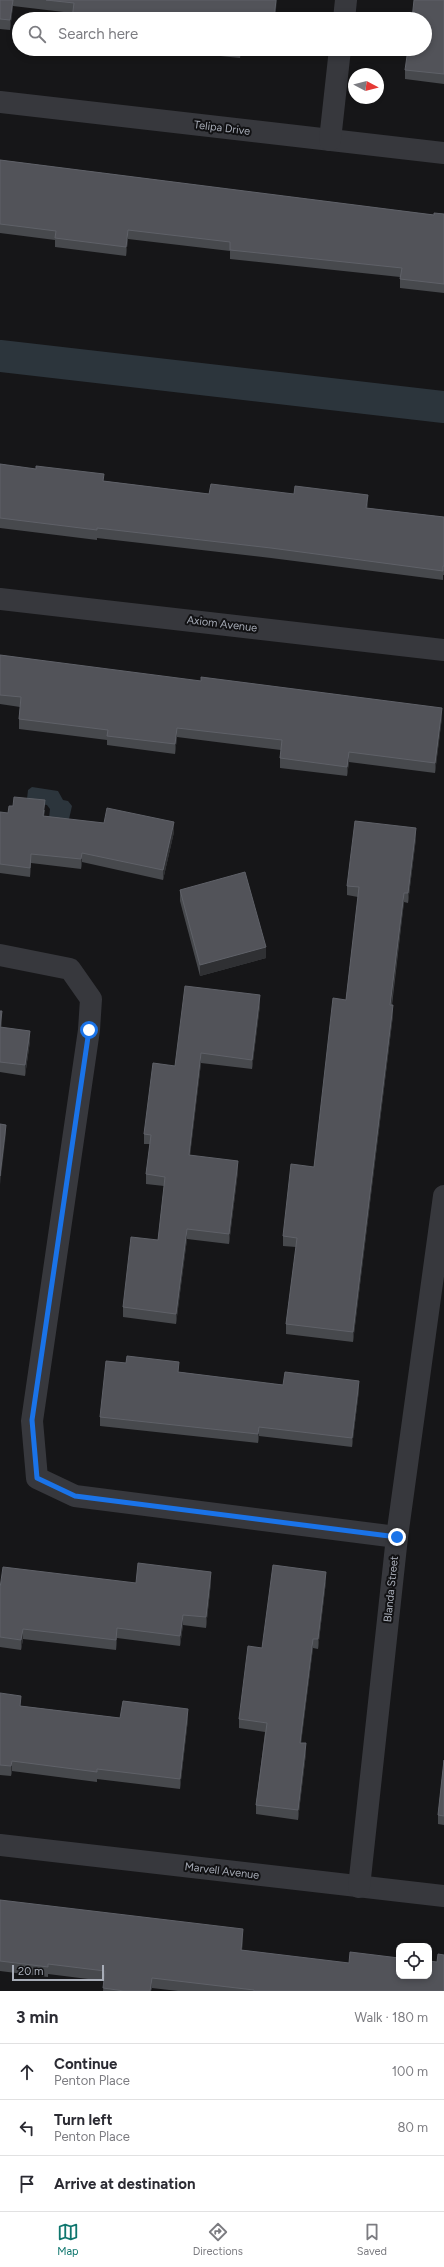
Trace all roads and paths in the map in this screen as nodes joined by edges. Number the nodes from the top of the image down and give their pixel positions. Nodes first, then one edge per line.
1 (346, 0) edge
2 (345, 12) edge
3 (339, 56) edge
4 (0, 102) edge
5 (330, 140) junction
6 (444, 153) edge
7 (0, 598) edge
8 (444, 650) edge
9 (0, 955) edge
10 (444, 1196) edge
11 (397, 1537) junction
12 (0, 1845) edge
13 (359, 1887) junction
14 (444, 1896) edge

1 - 2 street
3 - 5 street
4 - 5 street, Telipa Drive
5 - 6 street, Telipa Drive
7 - 8 street, Axiom Avenue
9 - 11 street
10 - 11 street, Blanda Street
11 - 13 street, Blanda Street
12 - 13 street, Marvell Avenue
13 - 14 street, Marvell Avenue

